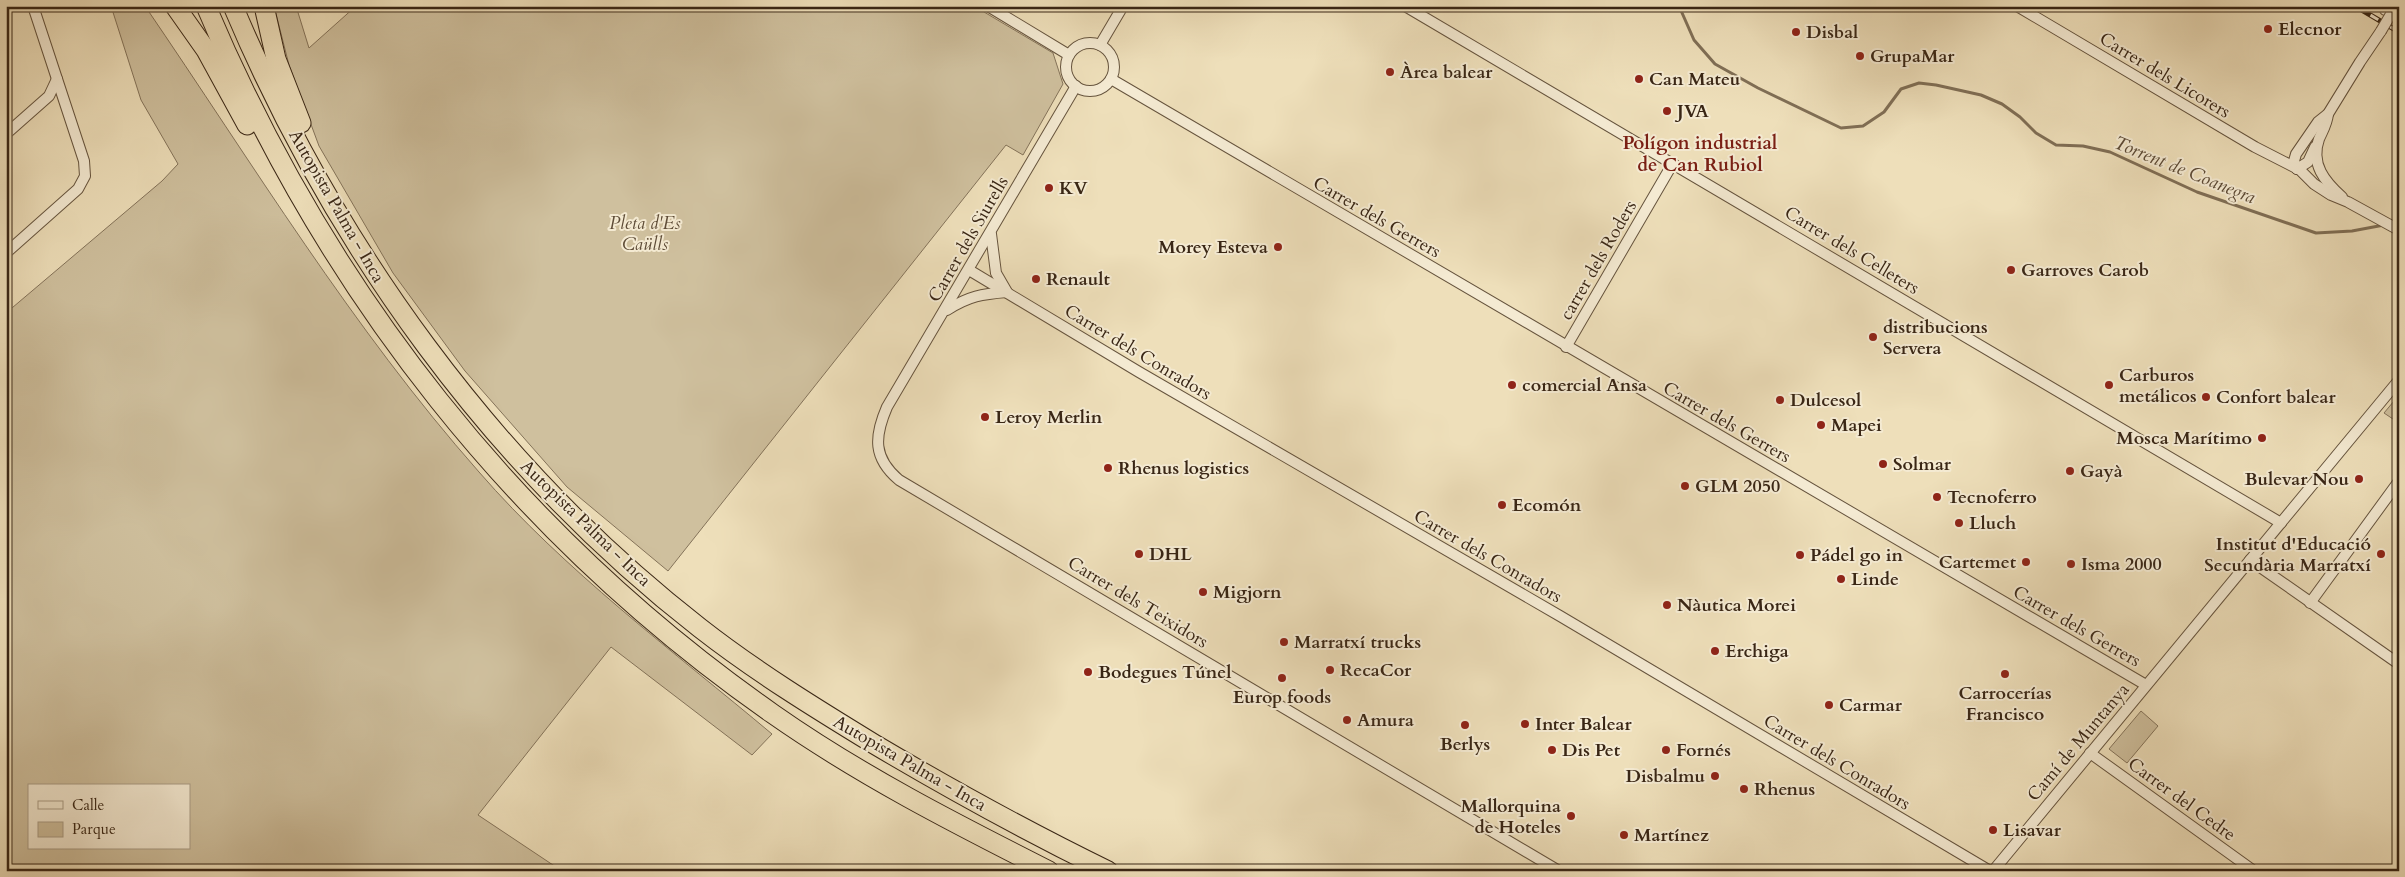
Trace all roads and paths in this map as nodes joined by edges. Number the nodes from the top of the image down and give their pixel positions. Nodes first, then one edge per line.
1 (33, 6) edge
2 (175, 6) edge
3 (206, 6) edge
4 (233, 6) edge
5 (264, 6) edge
6 (988, 6) edge
7 (1123, 6) edge
8 (1405, 6) edge
9 (2017, 6) edge
10 (2389, 9) edge
11 (1100, 45) junction
12 (1070, 55) junction
13 (57, 79) junction
14 (1111, 79) junction
15 (1076, 86) junction
16 (2328, 114) junction
17 (6, 134) edge
18 (2319, 139) junction
19 (1673, 163) junction
20 (2298, 169) junction
21 (323, 187) junction
22 (2348, 202) junction
23 (312, 219) junction
24 (2399, 230) edge
25 (990, 233) junction
26 (6, 253) edge
27 (969, 270) junction
28 (1007, 292) junction
29 (944, 311) junction
30 (1566, 347) junction
31 (2399, 380) edge
32 (887, 408) joint
33 (2399, 481) edge
34 (2281, 523) junction
35 (2250, 560) junction
36 (2310, 602) junction
37 (2399, 664) edge
38 (2146, 685) junction
39 (2090, 753) junction
40 (1049, 871) edge
41 (1108, 871) edge
42 (1559, 871) edge
43 (1992, 871) edge
44 (2254, 871) edge

1 - 13 street
2 - 23 highway
3 - 23 highway, Autopista Palma - Inca
4 - 21 highway, Autopista Palma - Inca
5 - 21 highway
6 - 12 street
7 - 11 street
8 - 19 street, Carrer dels Celleters
9 - 20 street, Carrer dels Licorers
10 - 16 street, bridge
11 - 12 street
11 - 14 street
12 - 15 street
13 - 17 street
13 - 26 street
14 - 15 street
14 - 30 street, Carrer dels Gerrers
15 - 25 street, Carrer dels Siurells
16 - 18 street
16 - 20 street
18 - 20 street
18 - 22 street
19 - 30 street, carrer dels Roders
19 - 34 street, Carrer dels Celleters
20 - 22 street
21 - 41 highway, Autopista Palma - Inca
22 - 24 street
23 - 40 highway, Autopista Palma - Inca
25 - 27 street, Carrer dels Siurells
25 - 28 street
27 - 28 street, Carrer dels Conradors
27 - 29 street, Carrer dels Siurells
28 - 29 street
28 - 43 street, Carrer dels Conradors
29 - 32 street, Carrer dels Siurells
30 - 38 street, Carrer dels Gerrers
31 - 34 street, Camí de Muntanya
32 - 42 street, Carrer dels Teixidors
33 - 36 street
34 - 35 street, Camí de Muntanya
35 - 36 street
35 - 38 street, Camí de Muntanya
36 - 37 street
38 - 39 street, Camí de Muntanya
39 - 43 street, Camí de Muntanya
39 - 44 street, Carrer del Cedre

